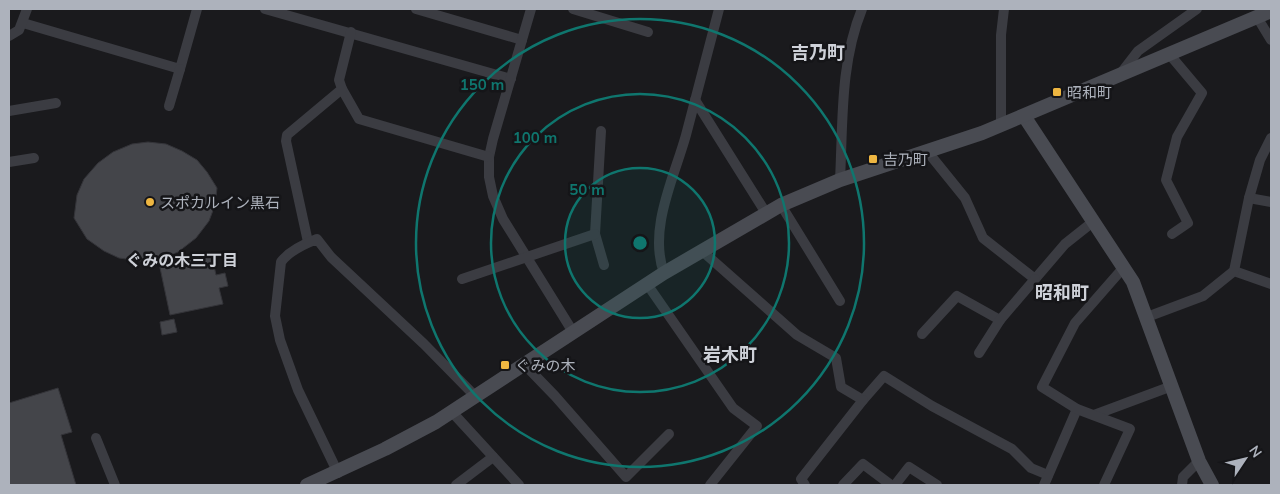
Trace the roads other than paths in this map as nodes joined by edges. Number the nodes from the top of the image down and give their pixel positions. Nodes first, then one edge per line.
1 (27, 9) edge
2 (198, 9) edge
3 (265, 9) edge
4 (416, 9) edge
5 (531, 9) edge
6 (573, 9) edge
7 (719, 9) edge
8 (862, 9) edge
9 (1004, 9) edge
10 (1197, 9) edge
11 (1271, 11) edge
12 (1257, 17) junction
13 (23, 23) junction
14 (351, 32) junction
15 (648, 32) dead end
16 (9, 36) edge
17 (522, 40) junction
18 (1271, 40) edge
19 (1170, 55) junction
20 (180, 69) junction
21 (1119, 76) junction
22 (511, 78) junction
23 (342, 89) junction
24 (695, 100) junction
25 (56, 103) dead end
26 (169, 106) dead end
27 (9, 111) edge
28 (1024, 116) junction
29 (1001, 125) junction
30 (601, 131) dead end
31 (1271, 138) edge
32 (927, 151) junction
33 (489, 157) junction
34 (34, 158) dead end
35 (9, 162) edge
36 (840, 180) junction
37 (1249, 198) junction
38 (1271, 202) edge
39 (781, 205) junction
40 (766, 213) junction
41 (1094, 221) junction
42 (595, 234) junction
43 (1172, 234) dead end
44 (308, 242) junction
45 (701, 250) junction
46 (526, 257) junction
47 (604, 265) dead end
48 (1124, 267) junction
49 (1234, 271) junction
50 (664, 273) junction
51 (462, 279) dead end
52 (1035, 279) junction
53 (647, 284) junction
54 (1271, 284) edge
55 (840, 301) dead end
56 (1147, 317) junction
57 (1000, 320) junction
58 (573, 332) junction
59 (922, 334) dead end
60 (979, 353) dead end
61 (525, 365) junction
62 (1172, 386) junction
63 (476, 397) junction
64 (863, 400) junction
65 (1077, 408) junction
66 (452, 412) junction
67 (1094, 415) junction
68 (669, 434) dead end
69 (96, 438) dead end
70 (494, 457) junction
71 (1199, 461) junction
72 (338, 472) junction
73 (1048, 475) junction
74 (115, 485) edge
75 (307, 485) edge
76 (456, 485) edge
77 (519, 485) edge
78 (710, 485) edge
79 (806, 485) edge
80 (844, 485) edge
81 (893, 485) edge
82 (937, 485) edge
83 (1044, 485) edge
84 (1104, 485) edge
85 (1182, 485) edge
86 (1212, 485) edge

1 - 13 street
2 - 20 street
3 - 14 street
4 - 17 street
5 - 17 street
6 - 15 street
7 - 24 street
8 - 36 street
9 - 29 street
10 - 21 street
11 - 12 street
12 - 18 street
12 - 19 street
13 - 16 street
13 - 20 street
14 - 22 street
14 - 23 street
17 - 22 street
19 - 21 street
19 - 43 street
20 - 26 street
21 - 28 street
22 - 33 street
23 - 33 street
23 - 44 street
24 - 40 street
24 - 50 street
25 - 27 street
28 - 29 street
28 - 41 street
29 - 32 street
30 - 42 street
31 - 37 street
32 - 36 street
32 - 52 street
33 - 46 street
34 - 35 street
36 - 39 street
37 - 38 street
37 - 49 street
39 - 40 street
39 - 55 street
40 - 45 street
41 - 48 street
41 - 52 street
42 - 46 street
42 - 47 street
44 - 63 street
44 - 72 street
45 - 50 street
45 - 64 street
46 - 51 street
46 - 58 street
48 - 56 street
48 - 65 street
49 - 54 street
49 - 56 street
50 - 53 street
52 - 57 street
53 - 58 street
53 - 78 street
56 - 62 street
57 - 59 street
57 - 60 street
58 - 61 street
61 - 63 street
61 - 68 street
62 - 67 street
62 - 71 street
63 - 66 street
64 - 73 street
64 - 79 street
65 - 67 street
65 - 73 street
66 - 70 street
66 - 72 street
67 - 84 street
69 - 74 street
70 - 76 street
70 - 77 street
71 - 85 street
71 - 86 street
72 - 75 street
73 - 83 street
80 - 81 street
81 - 82 street

